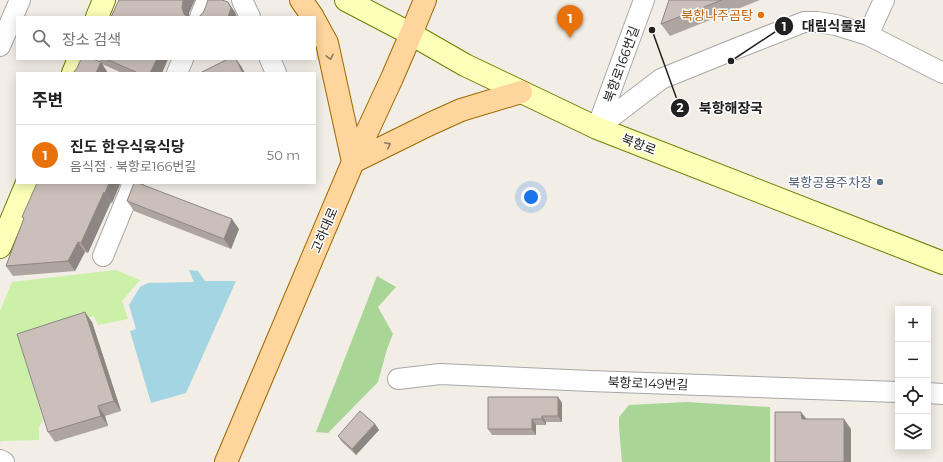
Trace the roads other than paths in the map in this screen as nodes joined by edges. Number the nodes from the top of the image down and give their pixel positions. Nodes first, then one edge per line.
1 (20, 0) edge
2 (104, 0) edge
3 (207, 0) edge
4 (242, 0) edge
5 (301, 0) edge
6 (346, 0) edge
7 (425, 0) edge
8 (644, 0) edge
9 (884, 0) edge
10 (97, 16) edge
11 (200, 16) edge
12 (250, 16) edge
13 (312, 16) edge
14 (316, 23) edge
15 (411, 34) junction
16 (868, 35) junction
17 (0, 46) edge
18 (79, 60) edge
19 (183, 60) edge
20 (270, 60) edge
21 (74, 72) edge
22 (177, 72) edge
23 (276, 72) edge
24 (943, 73) edge
25 (521, 92) junction
26 (597, 128) junction
27 (353, 162) junction
28 (27, 184) edge
29 (132, 184) edge
30 (0, 247) edge
31 (103, 256) dead end
32 (943, 263) edge
33 (398, 379) dead end
34 (895, 392) edge
35 (931, 393) edge
36 (943, 394) edge
37 (0, 460) edge
38 (4, 462) edge
39 (226, 462) edge

1 - 17 street
2 - 10 street
3 - 11 street
4 - 12 street
5 - 13 main road
6 - 15 street, 북항로
7 - 15 main road, 고하대로
8 - 26 street, 북항로166번길
9 - 16 street
14 -> 27 main road
15 - 25 street, 북항로
15 - 27 main road, 고하대로
16 - 24 street
16 - 26 street
18 - 21 street
19 - 22 street
20 - 23 street
25 - 26 street, 북항로
27 -> 25 main road
26 - 32 street, 북항로
27 - 39 main road, 고하대로
28 - 30 street
29 - 31 street
33 - 34 street, 북항로149번길
35 - 36 street
37 - 38 street

